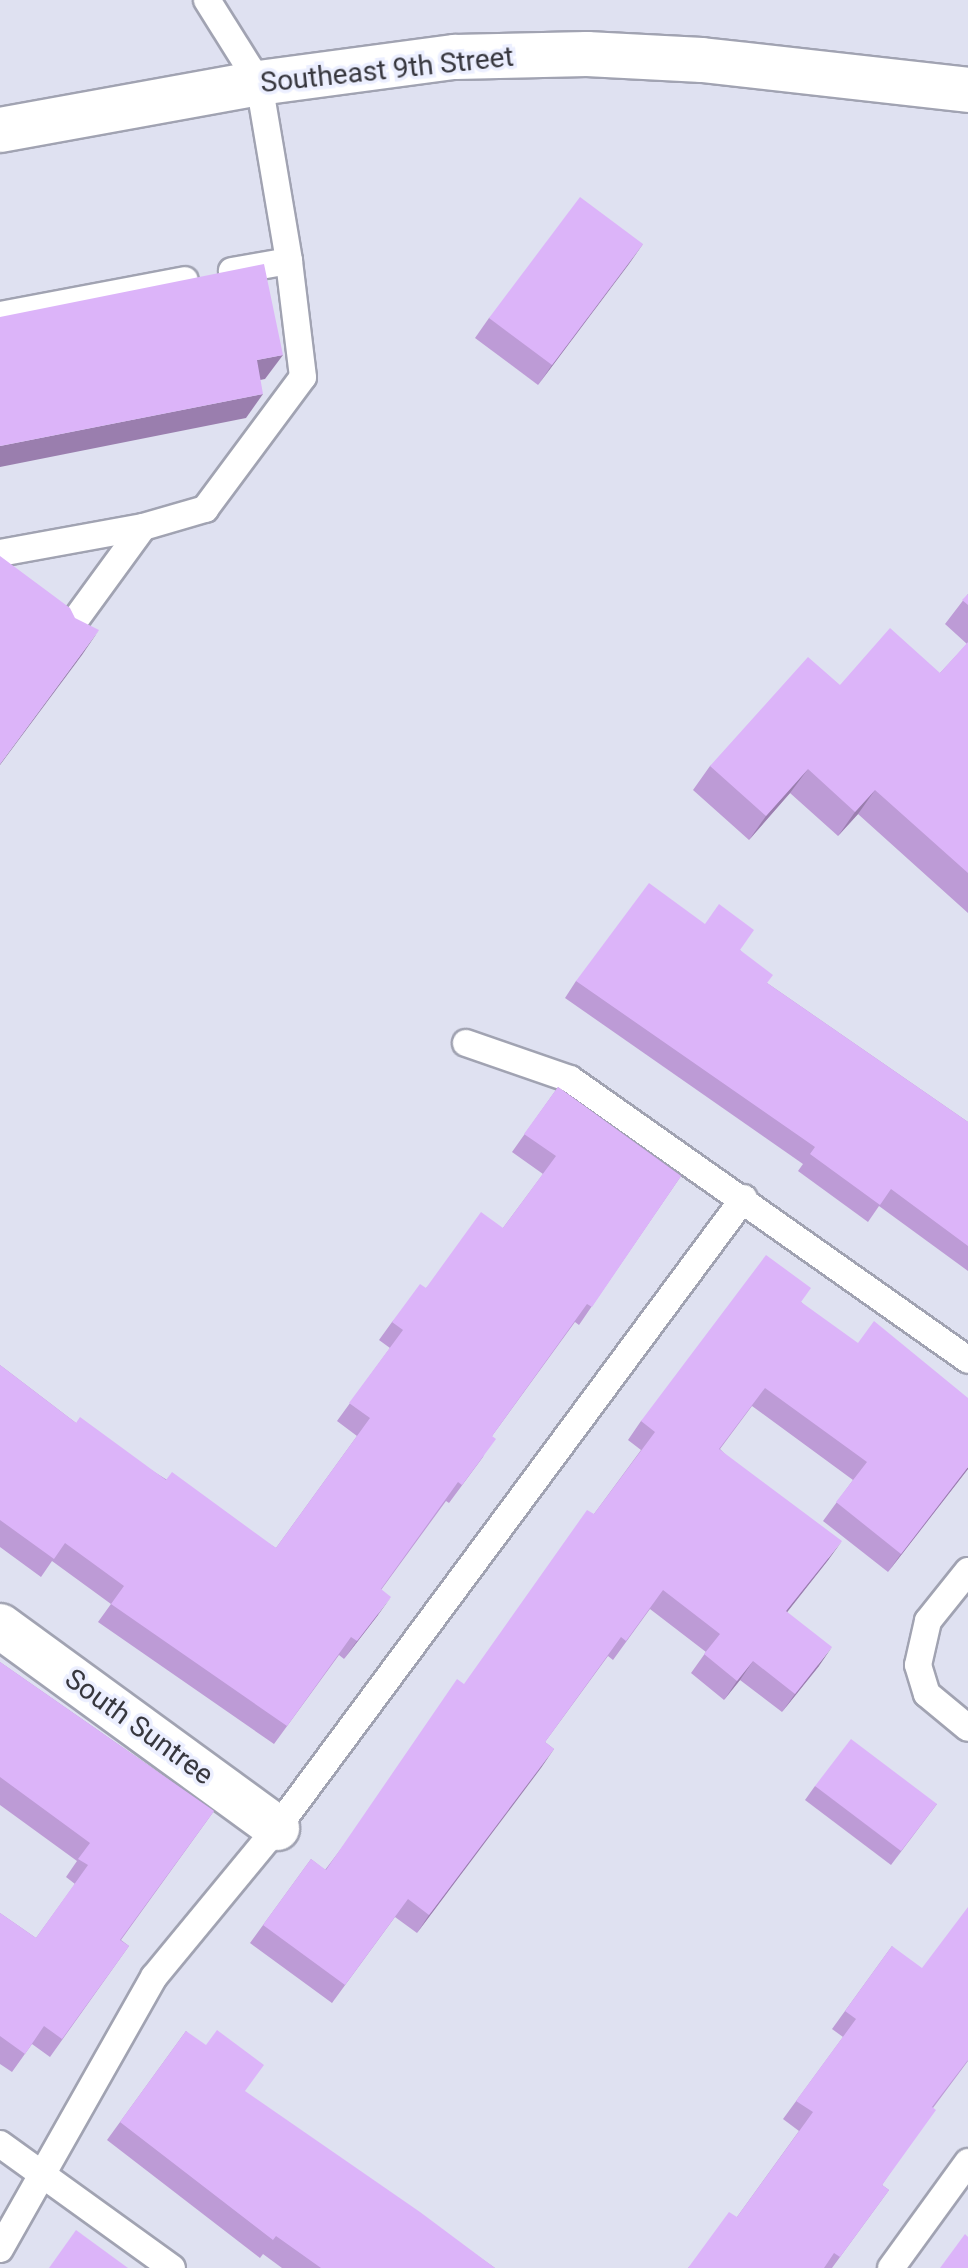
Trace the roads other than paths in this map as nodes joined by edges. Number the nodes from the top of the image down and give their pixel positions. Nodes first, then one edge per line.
1 (207, 0) edge
2 (259, 83) junction
3 (968, 90) edge
4 (0, 130) edge
5 (289, 261) junction
6 (0, 315) edge
7 (143, 527) junction
8 (0, 553) edge
9 (68, 630) edge
10 (466, 1043) dead end
11 (744, 1198) junction
12 (968, 1360) edge
13 (968, 1571) edge
14 (0, 1626) edge
15 (968, 1728) edge
16 (277, 1828) junction
17 (0, 2144) edge
18 (968, 2162) edge
19 (42, 2175) junction
20 (0, 2249) edge
21 (172, 2268) edge
22 (891, 2268) edge

1 - 2 lane
2 - 3 street, Southeast 9th Street
2 - 4 street, Southeast 9th Street
2 - 5 lane
5 - 6 lane
5 - 7 lane
7 - 8 lane
7 - 9 lane
10 - 11 lane
11 - 12 lane
11 - 16 lane
13 - 15 lane
14 - 16 street, South Suntree
16 - 19 lane
17 - 19 lane
18 - 22 lane
19 - 20 lane
19 - 21 lane

